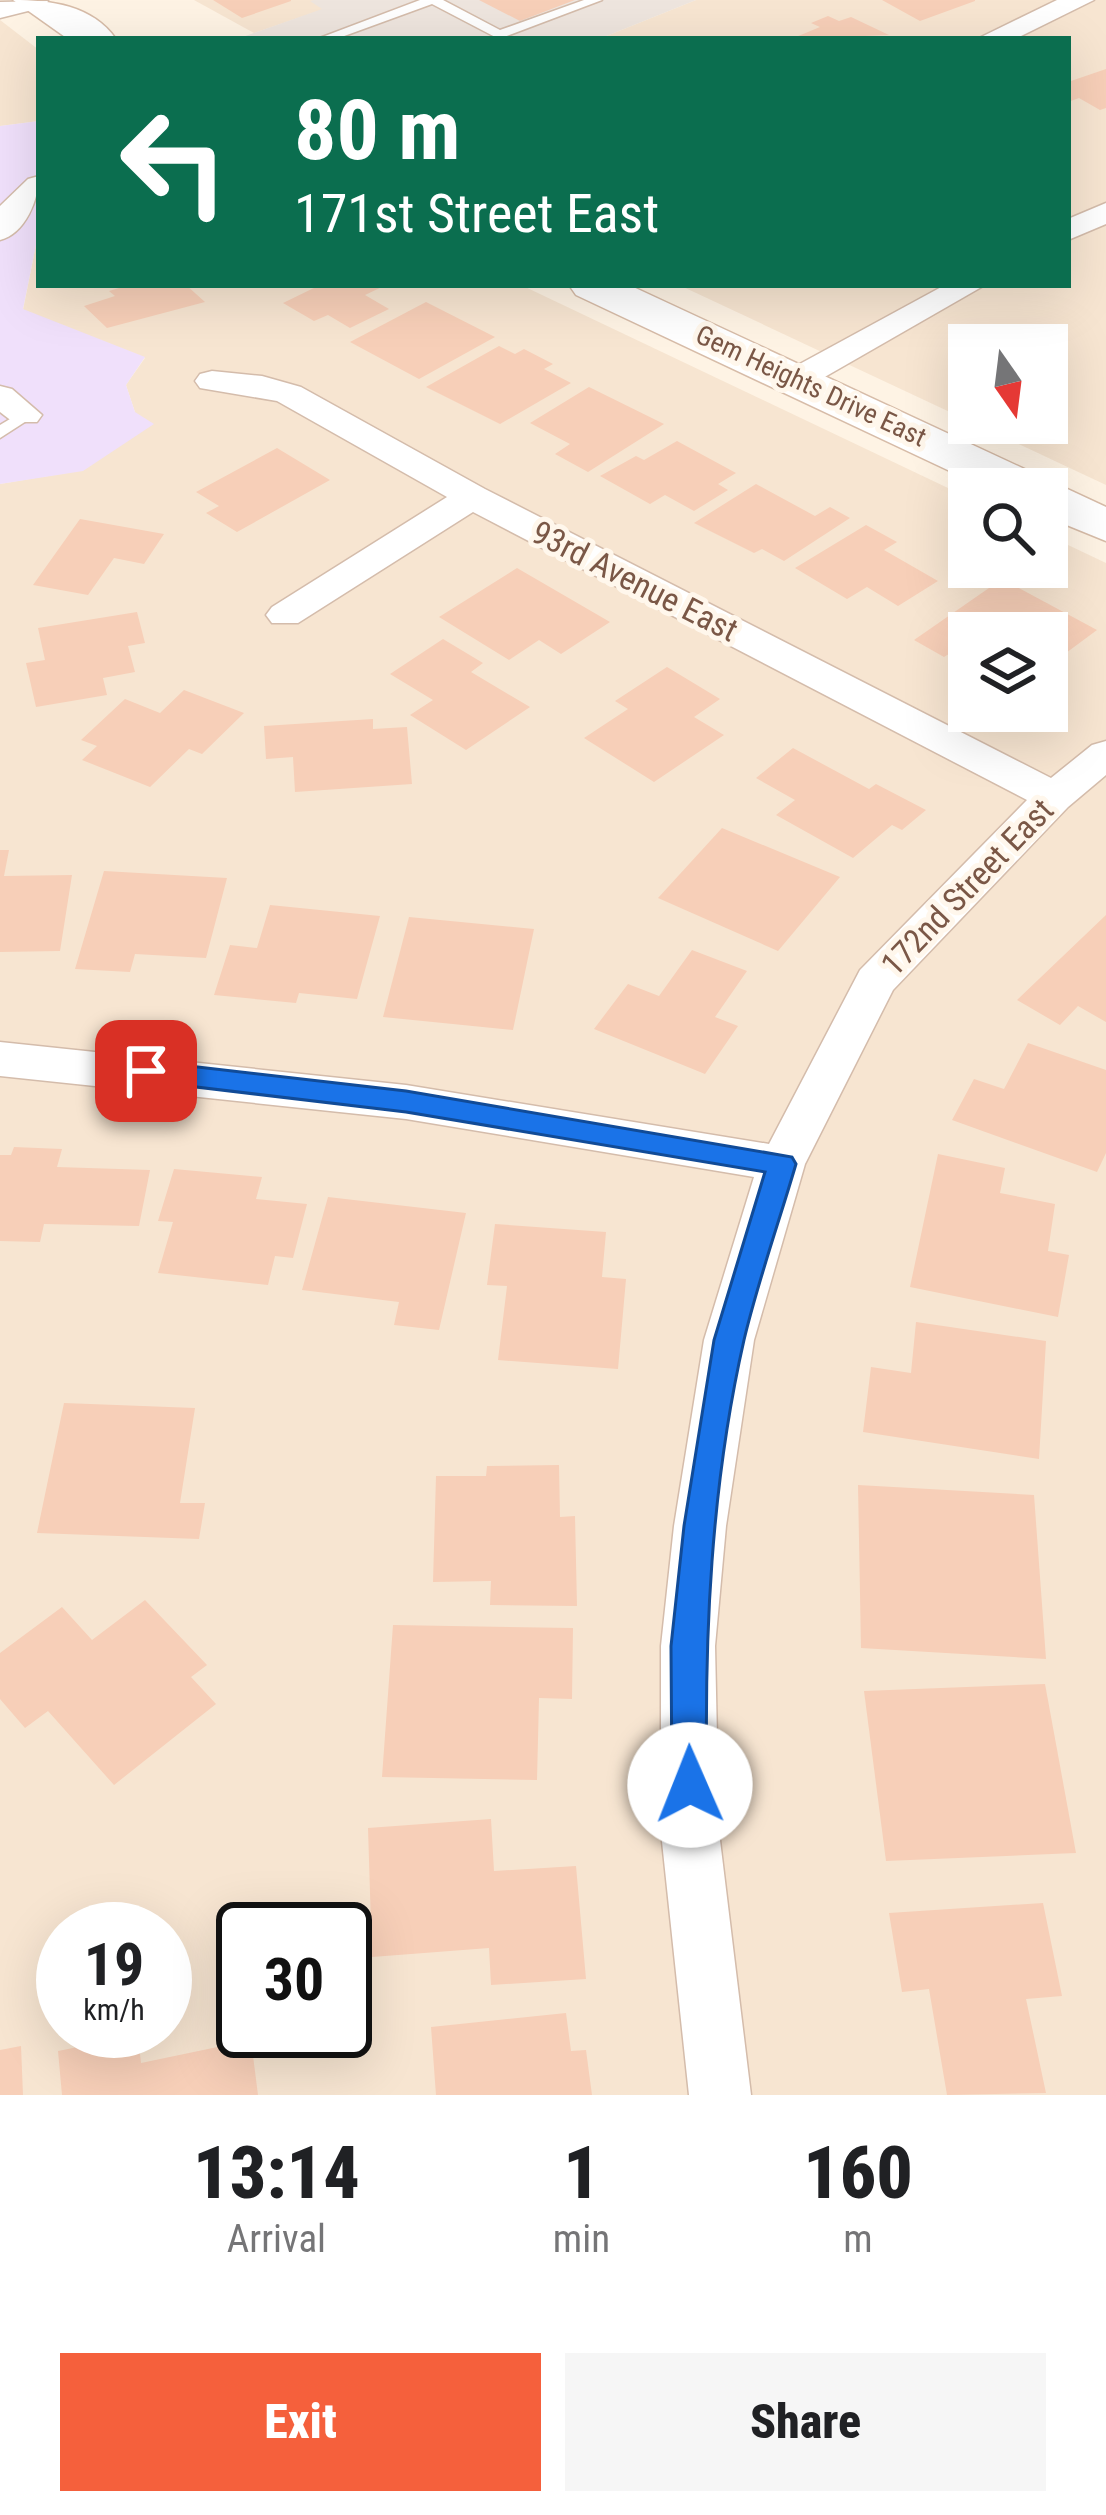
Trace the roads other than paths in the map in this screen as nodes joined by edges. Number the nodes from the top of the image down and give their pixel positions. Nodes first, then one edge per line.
1 (33, 0) edge
2 (596, 0) edge
3 (1080, 0) edge
4 (436, 1) edge
5 (0, 10) edge
6 (91, 36) edge
7 (333, 36) edge
8 (998, 36) edge
9 (36, 188) edge
10 (1106, 212) edge
11 (5, 215) edge
12 (1071, 230) edge
13 (599, 288) edge
14 (964, 288) edge
15 (797, 379) junction
16 (212, 381) dead end
17 (984, 468) edge
18 (472, 496) junction
19 (1068, 508) edge
20 (1106, 526) edge
21 (285, 615) dead end
22 (1106, 754) edge
23 (1054, 797) junction
24 (0, 1058) edge
25 (782, 1164) junction
26 (720, 2095) edge

1 - 5 street
1 - 6 street
2 - 4 lane
3 - 8 street
4 - 7 lane
9 - 11 street
10 - 12 street
13 - 15 street, Gem Heights Drive East
14 - 15 street
15 - 17 street, Gem Heights Drive East
16 - 18 street, 93rd Avenue East
18 - 21 street
18 - 23 street, 93rd Avenue East
19 - 20 street
22 - 23 street, 172nd Street East
23 - 25 street, 172nd Street East
24 - 25 street
25 - 26 street

